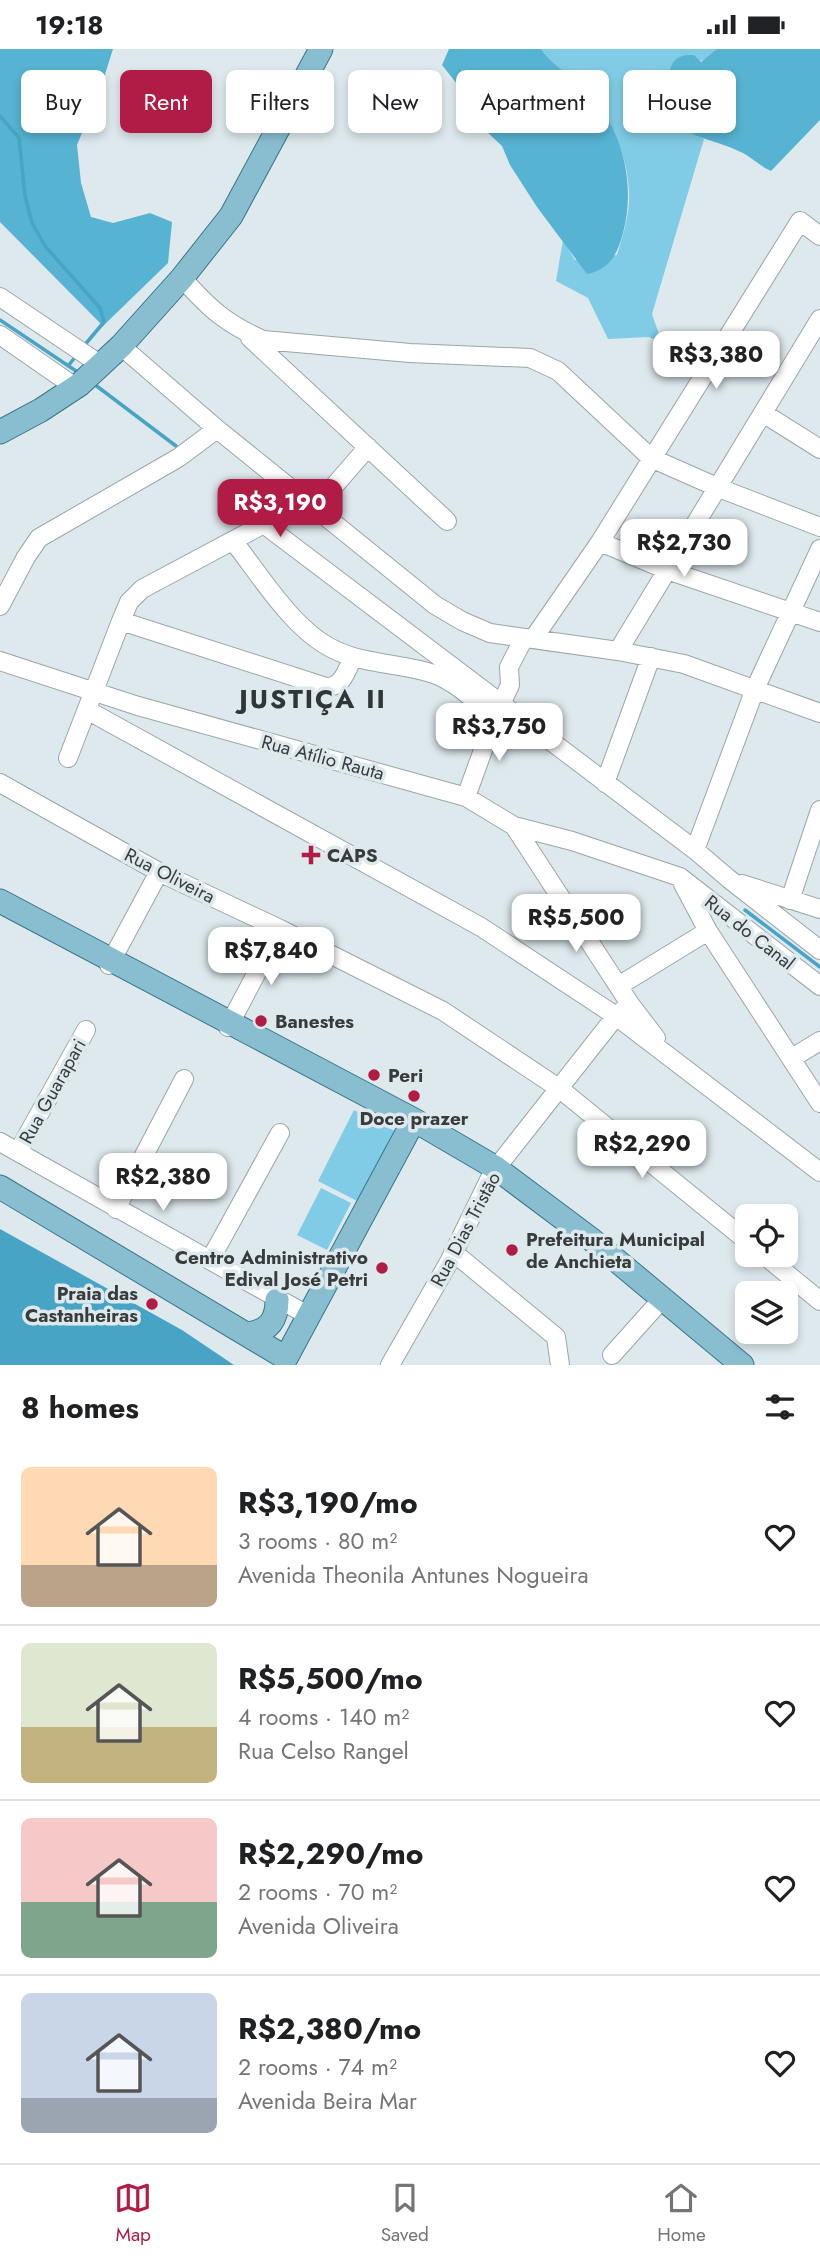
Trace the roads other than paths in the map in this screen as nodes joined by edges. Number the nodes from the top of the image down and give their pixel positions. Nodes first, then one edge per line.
1 (321, 49) edge
2 (820, 236) edge
3 (182, 278) junction
4 (0, 297) edge
5 (820, 319) edge
6 (243, 331) junction
7 (0, 335) edge
8 (121, 346) junction
9 (84, 368) junction
10 (763, 413) junction
11 (217, 429) junction
12 (0, 432) edge
13 (368, 447) junction
14 (820, 449) edge
15 (651, 459) junction
16 (719, 488) junction
17 (311, 505) junction
18 (447, 521) dead end
19 (265, 525) junction
20 (820, 527) edge
21 (234, 542) junction
22 (600, 542) junction
23 (820, 549) edge
24 (667, 570) junction
25 (0, 606) edge
26 (791, 612) junction
27 (121, 621) junction
28 (820, 622) edge
29 (528, 639) junction
30 (618, 651) junction
31 (354, 657) junction
32 (651, 657) junction
33 (0, 661) edge
34 (755, 689) junction
35 (95, 692) junction
36 (87, 710) junction
37 (497, 710) junction
38 (820, 713) edge
39 (68, 758) dead end
40 (0, 783) edge
41 (605, 783) junction
42 (466, 797) junction
43 (820, 810) edge
44 (514, 825) junction
45 (700, 853) junction
46 (159, 872) junction
47 (680, 877) junction
48 (729, 879) junction
49 (790, 900) junction
50 (0, 901) edge
51 (0, 907) edge
52 (820, 909) edge
53 (280, 929) junction
54 (708, 931) junction
55 (820, 950) edge
56 (111, 962) junction
57 (620, 985) junction
58 (820, 986) edge
59 (630, 1003) junction
60 (616, 1016) junction
61 (229, 1025) junction
62 (86, 1030) dead end
63 (820, 1041) edge
64 (671, 1057) junction
65 (792, 1058) junction
66 (184, 1079) dead end
67 (560, 1089) junction
68 (820, 1103) edge
69 (413, 1122) junction
70 (280, 1133) dead end
71 (0, 1142) edge
72 (18, 1152) junction
73 (495, 1170) junction
74 (820, 1172) edge
75 (0, 1187) edge
76 (116, 1209) junction
77 (735, 1231) edge
78 (453, 1252) junction
79 (210, 1260) junction
80 (779, 1267) edge
81 (277, 1300) junction
82 (661, 1301) junction
83 (820, 1301) edge
84 (309, 1316) junction
85 (248, 1334) junction
86 (611, 1355) dead end
87 (291, 1361) edge
88 (394, 1363) edge
89 (560, 1365) edge
90 (735, 1365) edge
91 (742, 1365) edge

1 - 3 main road
2 - 15 street
3 - 6 street
3 - 8 main road
4 - 9 street
5 - 10 street
6 - 13 street
6 - 15 street
7 - 9 street
8 - 9 main road
8 - 11 street
9 - 12 main road
10 - 14 street
10 - 16 street
11 - 17 street
11 - 25 street
13 - 17 street
13 - 18 street
15 - 16 street
15 - 22 street
16 - 20 street
16 - 24 street
17 - 19 street
17 - 29 street
19 - 21 street
19 - 37 street
21 - 27 street
21 - 31 street
22 - 24 street
22 - 29 street
23 - 26 street
24 - 26 street
24 - 30 street
26 - 28 street
26 - 34 street
27 - 31 street
27 - 35 street
29 - 30 street
29 - 37 street
30 - 32 street
31 - 37 street
32 - 34 street
32 - 41 street
33 - 35 street, Rua Atílio Rauta
34 - 38 street
34 - 45 street
35 - 36 street
35 - 42 street, Rua Atílio Rauta
36 - 39 street
36 - 60 street
37 - 41 street, Rua do Canal
37 - 42 street
40 - 46 street, Rua Oliveira
41 - 45 street, Rua do Canal
42 - 44 street, Rua Atílio Rauta
43 - 49 street
44 - 47 street, Rua Atílio Rauta
44 - 57 street
45 - 47 street
45 - 48 street, Rua do Canal
46 - 53 street, Rua Oliveira
46 - 56 street
47 - 54 street
47 - 58 street, Rua do Canal
48 - 49 street
48 - 55 street, Rua do Canal
49 - 52 street
50 - 56 main road
51 - 56 main road
53 - 61 street
53 - 67 street, Rua Oliveira
54 - 57 street
54 - 65 street
56 - 61 main road
57 - 59 street
59 - 60 street, Rua Dias Tristão
59 - 64 street
60 - 64 street
60 - 67 street, Rua Dias Tristão
61 - 69 main road
62 - 72 street, Rua Guarapari
63 - 65 street
64 - 74 street
65 - 68 street
66 - 76 street
67 - 73 street, Rua Dias Tristão
67 - 77 street, Rua Oliveira
69 - 73 main road
69 - 84 main road
70 - 79 street
71 - 72 street
72 - 76 street
73 - 78 street, Rua Dias Tristão
73 - 82 main road
75 - 85 main road
76 - 79 street
78 - 88 street, Rua Dias Tristão
78 - 89 street
79 - 81 street
80 - 83 street
81 - 84 street
81 - 85 main road
82 - 86 street
82 - 90 main road
82 - 91 main road
84 - 87 main road
85 - 87 main road

